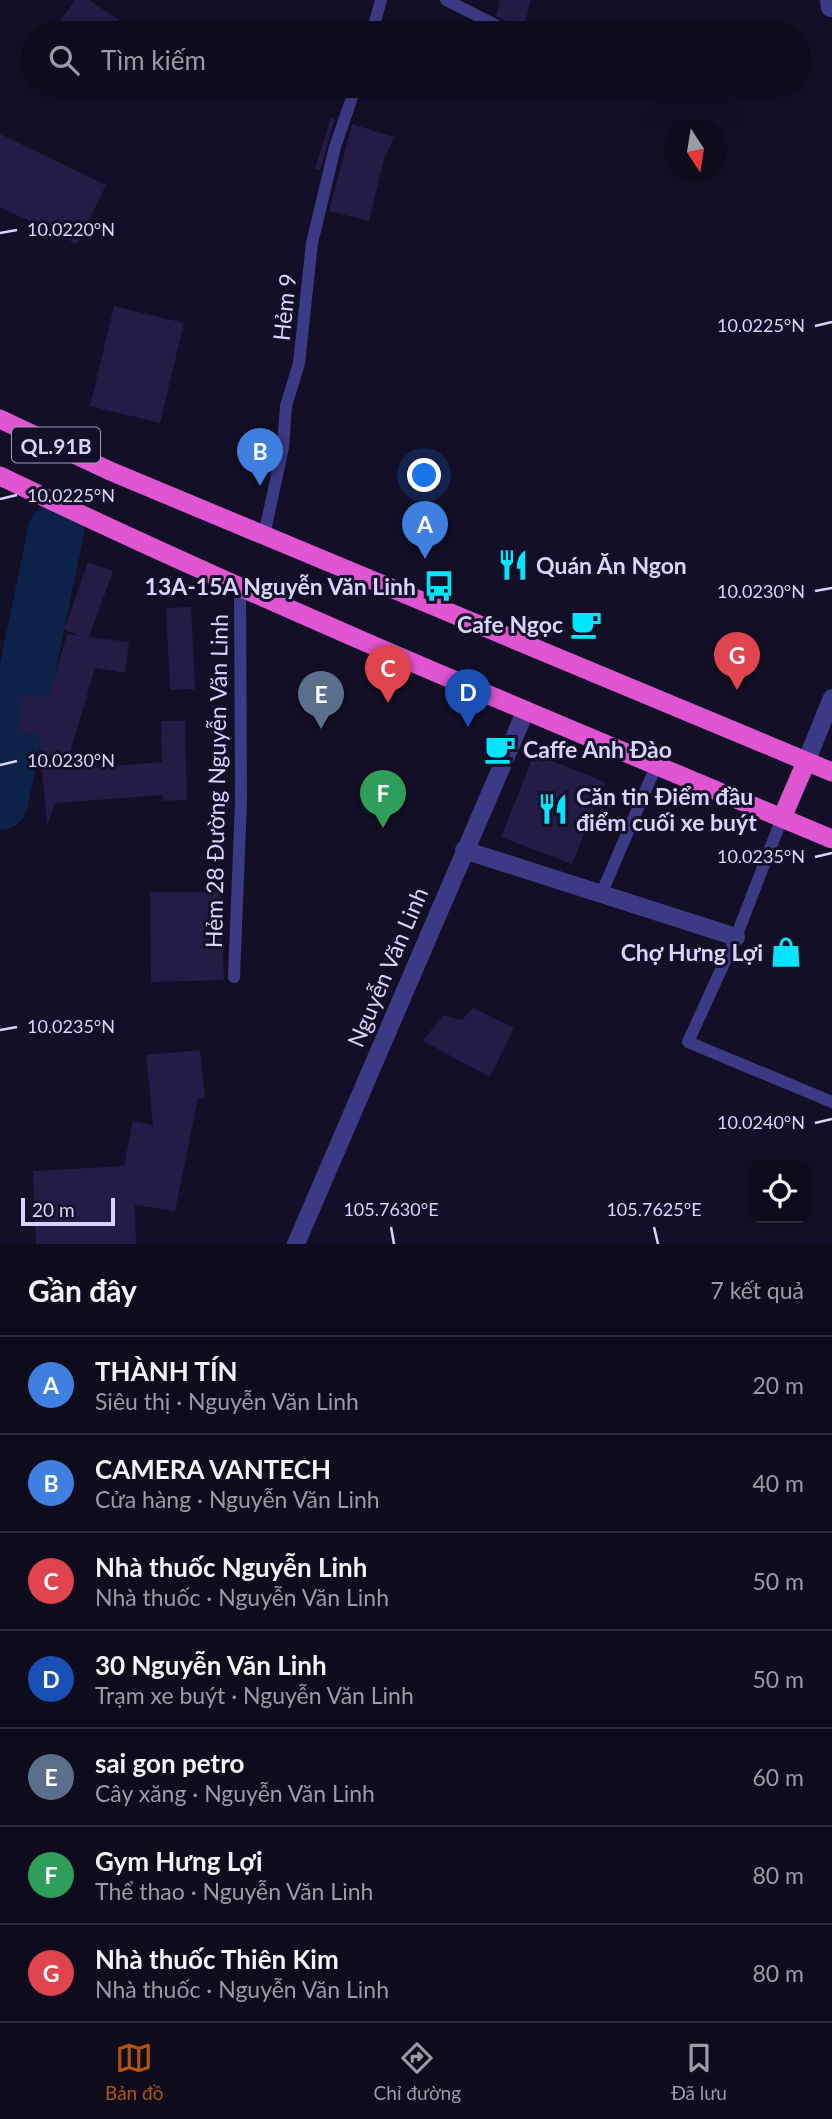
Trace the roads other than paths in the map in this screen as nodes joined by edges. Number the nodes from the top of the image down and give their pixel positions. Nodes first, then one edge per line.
1 (381, 0) edge
2 (446, 0) edge
3 (375, 21) edge
4 (487, 21) edge
5 (352, 98) edge
6 (1, 419) edge
7 (0, 476) edge
8 (264, 536) junction
9 (240, 585) junction
10 (832, 698) edge
11 (526, 710) junction
12 (806, 762) junction
13 (657, 764) junction
14 (832, 772) edge
15 (782, 818) junction
16 (832, 839) edge
17 (464, 850) junction
18 (602, 892) junction
19 (736, 937) junction
20 (234, 977) dead end
21 (832, 1102) edge
22 (296, 1244) edge

1 - 3 lane
2 - 4 lane
5 - 8 lane, Hẻm 9
6 - 8 highway, QL.91B
7 - 9 highway, QL.91B
8 - 12 highway, QL.91B
9 - 11 highway, QL.91B
9 - 20 lane, Hẻm 28 Đường Nguyễn Văn Linh
10 - 12 street
11 - 13 highway, QL.91B
11 - 17 street, Nguyễn Văn Linh
12 - 14 highway, QL.91B
12 - 15 highway
13 - 15 highway, QL.91B
13 - 18 lane
15 - 16 highway, QL.91B
15 - 19 lane
17 - 18 street
17 - 22 street, Nguyễn Văn Linh
18 - 19 street
19 - 21 lane

